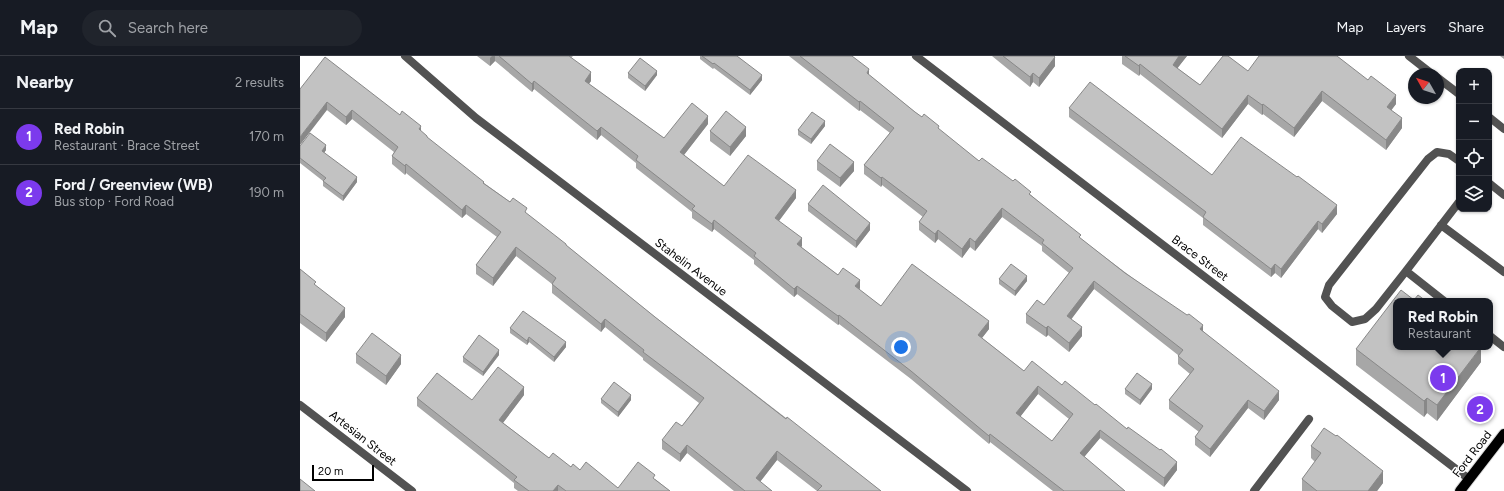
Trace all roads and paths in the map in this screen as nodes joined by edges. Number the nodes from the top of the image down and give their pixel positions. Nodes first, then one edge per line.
1 (406, 56) edge
2 (916, 56) edge
3 (1409, 56) edge
4 (1424, 68) edge
5 (1444, 83) edge
6 (1456, 92) edge
7 (1492, 119) edge
8 (1504, 129) edge
9 (1456, 159) edge
10 (1492, 185) edge
11 (1504, 195) edge
12 (1456, 206) edge
13 (1441, 225) junction
14 (1406, 271) junction
15 (1504, 272) edge
16 (1440, 298) edge
17 (1493, 338) edge
18 (1504, 347) edge
19 (300, 405) edge
20 (1309, 420) dead end
21 (1504, 434) edge
22 (1469, 479) junction
23 (412, 491) edge
24 (966, 491) edge
25 (1254, 491) edge
26 (1460, 491) edge

1 - 24 street, Stahelin Avenue
2 - 22 street, Brace Street
3 - 4 street
5 - 6 street
7 - 8 street
9 - 14 street
10 - 11 street
12 - 13 street
13 - 14 street
13 - 15 street
14 - 16 street
17 - 18 street
19 - 23 street, Artesian Street
20 - 25 street
21 - 22 main road, Ford Road
22 - 26 main road, Ford Road

